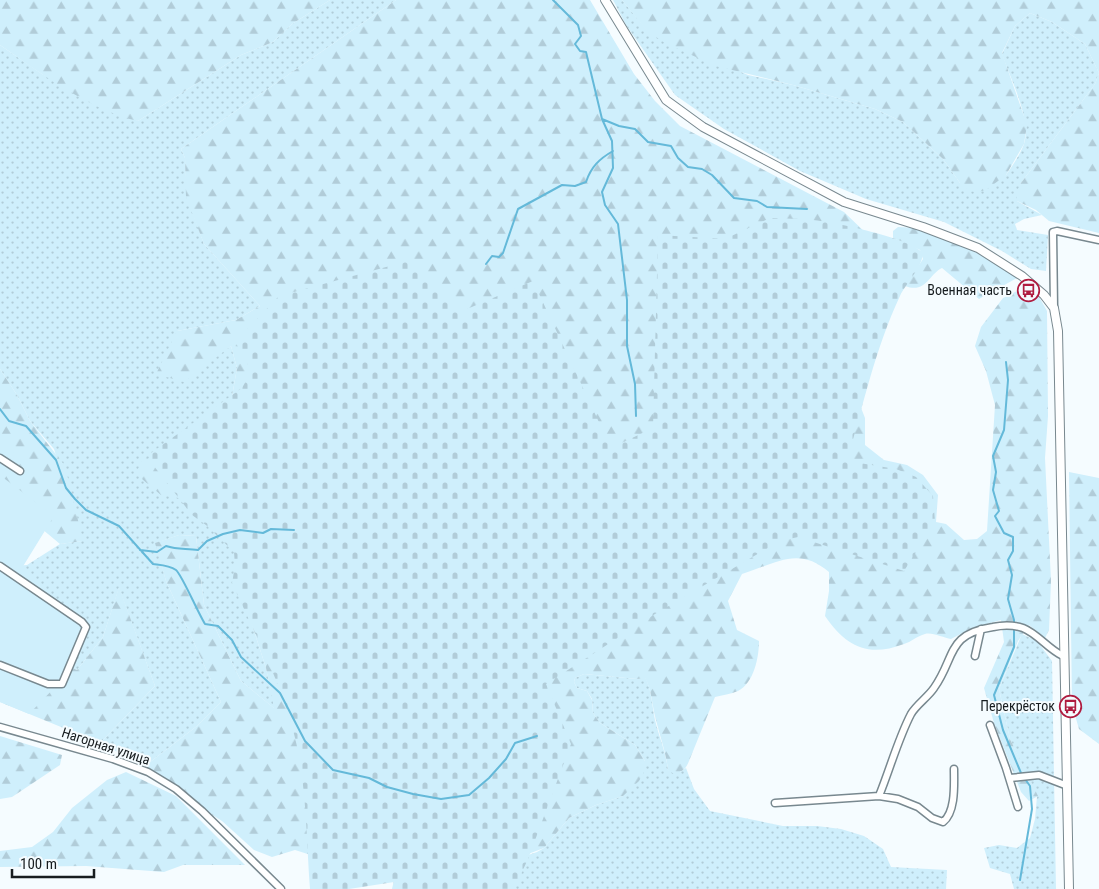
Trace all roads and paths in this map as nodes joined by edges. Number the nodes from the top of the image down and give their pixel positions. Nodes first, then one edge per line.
1 (605, 0) edge
2 (1099, 240) edge
3 (1054, 308) junction
4 (0, 458) edge
5 (20, 471) dead end
6 (0, 566) edge
7 (981, 629) junction
8 (975, 656) dead end
9 (1063, 656) junction
10 (0, 665) edge
11 (990, 726) dead end
12 (0, 727) edge
13 (954, 769) dead end
14 (1010, 778) junction
15 (1065, 785) junction
16 (879, 796) junction
17 (775, 803) dead end
18 (1018, 808) dead end
19 (282, 889) edge
20 (1069, 889) edge

1 - 3 street
2 - 3 street
3 - 9 street
4 - 5 street
6 - 10 street
7 - 8 street
7 - 9 street
7 - 16 street
9 - 15 street
11 - 14 street
12 - 19 street, Нагорная улица
13 - 16 street
14 - 15 street
14 - 18 street
15 - 20 street
16 - 17 street

